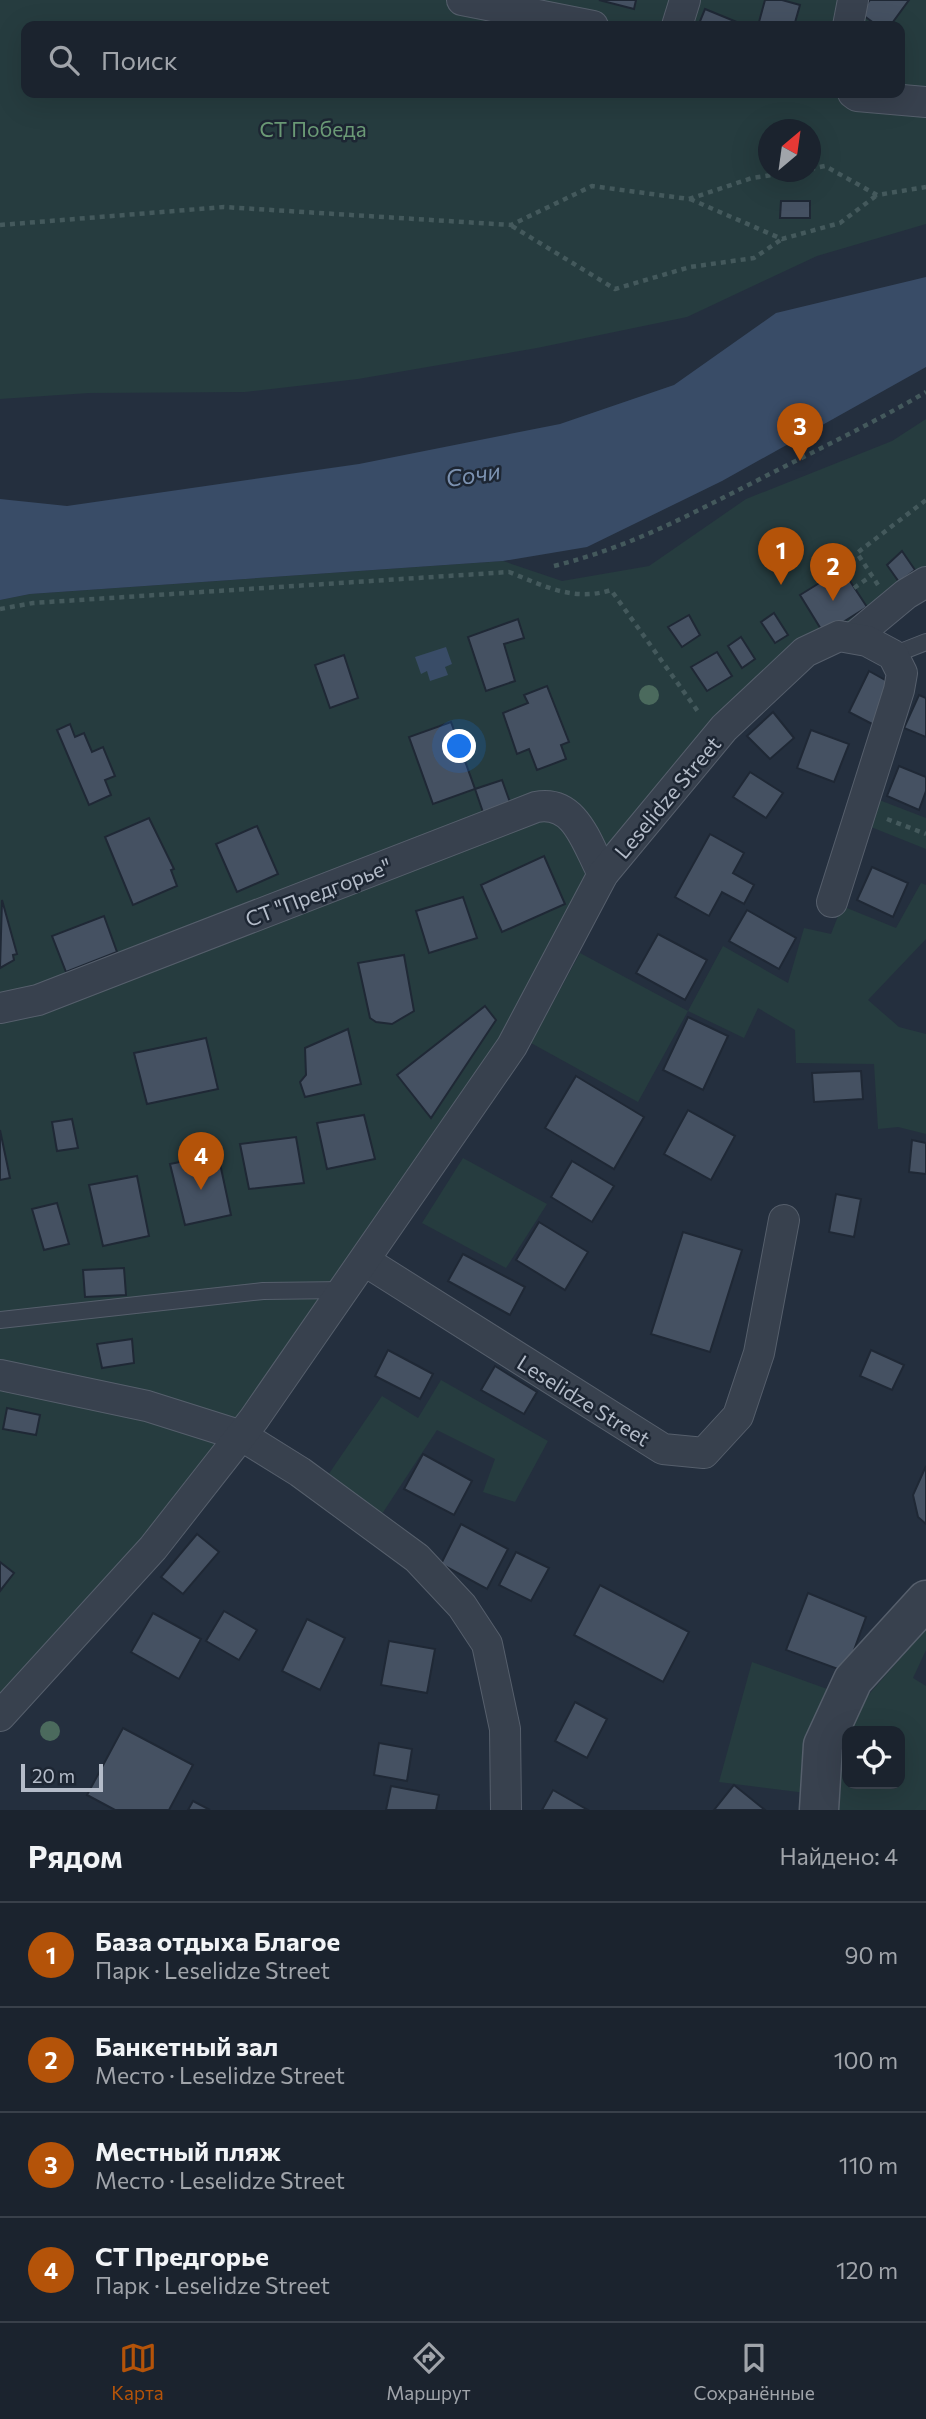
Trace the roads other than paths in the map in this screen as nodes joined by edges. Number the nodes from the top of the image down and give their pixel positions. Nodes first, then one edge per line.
1 (462, 0) edge
2 (685, 0) edge
3 (853, 0) edge
4 (568, 21) edge
5 (679, 21) edge
6 (849, 21) edge
7 (880, 98) edge
8 (926, 102) edge
9 (926, 582) edge
10 (853, 638) junction
11 (926, 642) edge
12 (893, 655) junction
13 (926, 672) edge
14 (603, 874) junction
15 (832, 902) dead end
16 (0, 1007) edge
17 (784, 1220) dead end
18 (365, 1261) junction
19 (344, 1290) junction
20 (0, 1320) edge
21 (0, 1375) edge
22 (242, 1436) junction
23 (926, 1600) edge
24 (0, 1716) edge
25 (506, 1810) edge
26 (819, 1810) edge

1 - 4 street
2 - 5 street
3 - 6 street
7 - 8 street
9 - 10 street
10 - 12 street
10 - 14 street, Leselidze Street
11 - 12 lane
12 - 13 street
12 - 15 street
14 - 16 street, СТ "Предгорье"
14 - 18 street, Leselidze Street
17 - 18 street, Leselidze Street
18 - 19 street, Leselidze Street
19 - 20 lane
19 - 22 street, Leselidze Street
21 - 22 street
22 - 24 street, Leselidze Street
22 - 25 street
23 - 26 street

